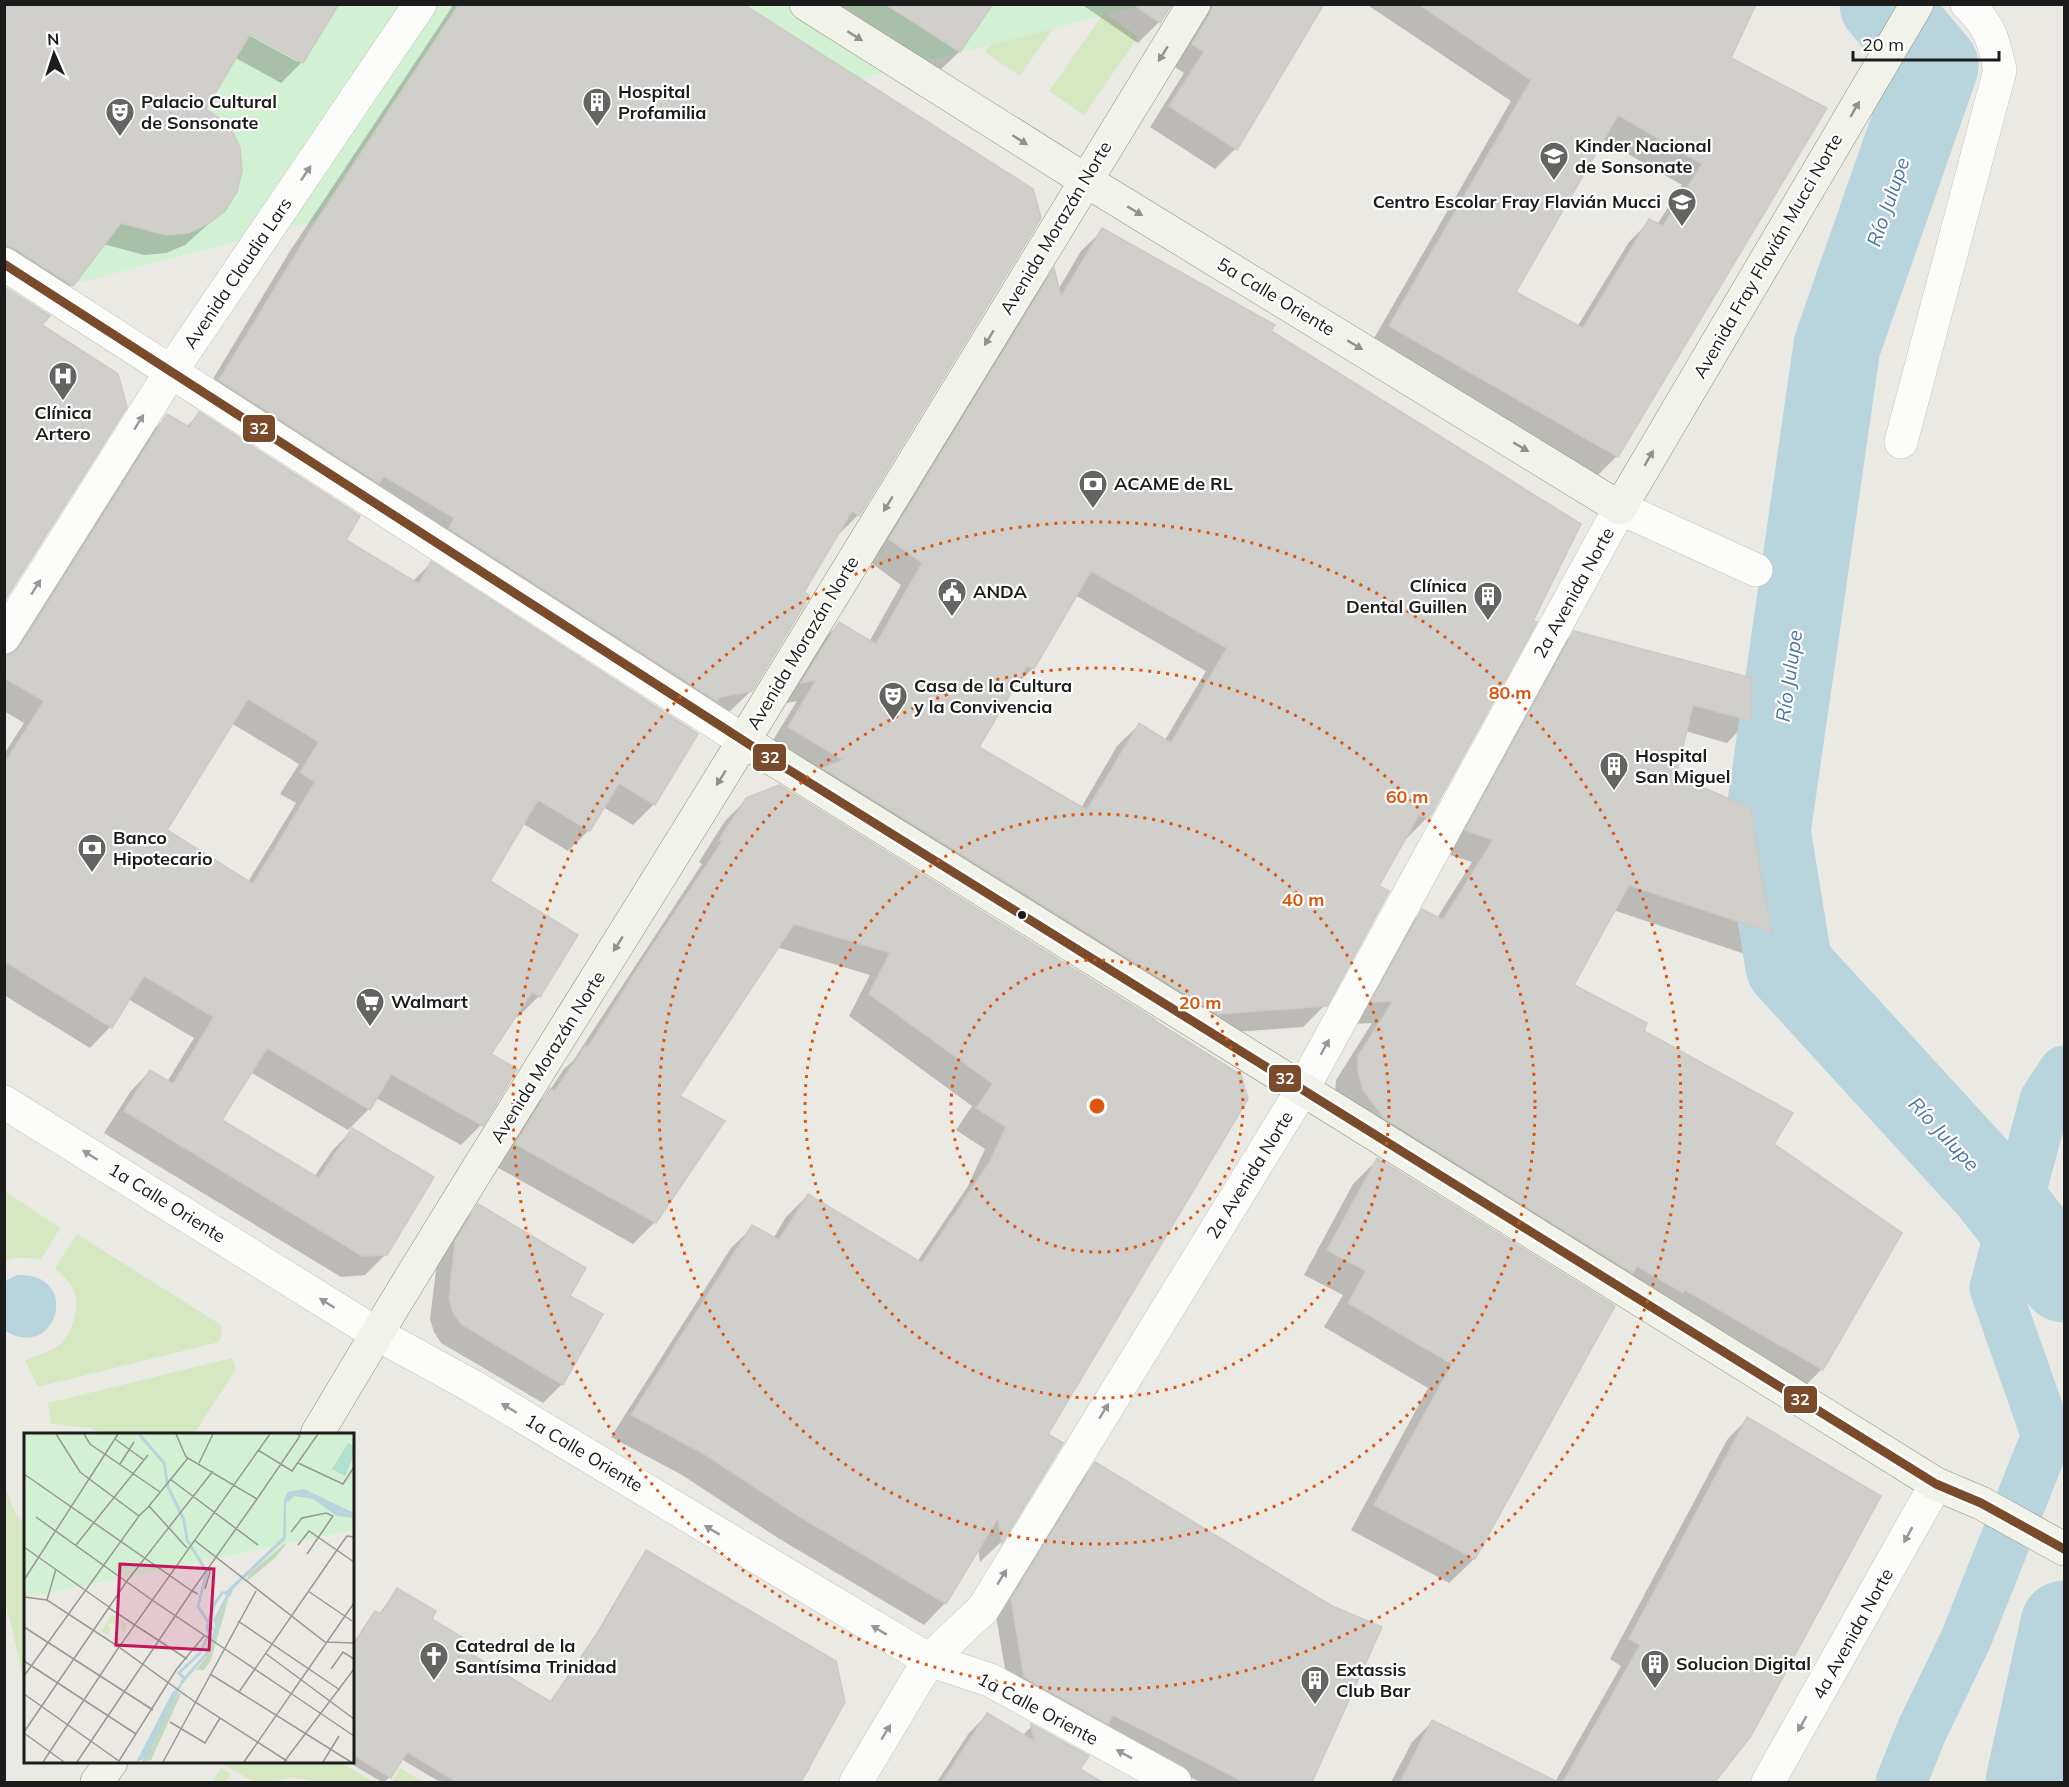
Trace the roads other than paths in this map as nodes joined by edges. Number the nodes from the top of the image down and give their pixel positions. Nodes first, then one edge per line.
1 (420, 4) edge
2 (806, 4) edge
3 (1194, 4) edge
4 (1917, 4) edge
5 (1967, 4) edge
6 (1085, 180) junction
7 (4, 264) edge
8 (172, 370) junction
9 (1900, 442) dead end
10 (1620, 508) junction
11 (1755, 570) dead end
12 (4, 637) edge
13 (744, 741) junction
14 (1302, 1090) junction
15 (4, 1102) edge
16 (376, 1334) junction
17 (318, 1433) edge
18 (1936, 1484) junction
19 (2064, 1549) edge
20 (929, 1660) junction
21 (110, 1763) edge
22 (97, 1782) edge
23 (856, 1782) edge
24 (1175, 1782) edge
25 (1768, 1782) edge

8 -> 1 street, Avenida Claudia Lars
2 -> 6 main road, 5a Calle Oriente
3 -> 6 main road, Avenida Morazán Norte
10 -> 4 main road, Avenida Fray Flavián Mucci Norte
5 - 9 street
6 -> 10 main road, 5a Calle Oriente
6 -> 13 main road, Avenida Morazán Norte
7 - 8 street
12 -> 8 street, Avenida Claudia Lars
8 - 13 street
10 - 11 street, 5a Calle Oriente
14 -> 10 street, 2a Avenida Norte
13 - 14 main road
13 -> 16 main road, Avenida Morazán Norte
14 - 18 main road
20 -> 14 street, 2a Avenida Norte
16 -> 15 street, 1a Calle Oriente
16 - 17 main road, Avenida Morazán Norte
20 -> 16 street, 1a Calle Oriente
18 - 19 main road
18 -> 25 street, 4a Avenida Norte
23 -> 20 street, 2a Avenida Norte
24 -> 20 street, 1a Calle Oriente
21 - 22 main road

